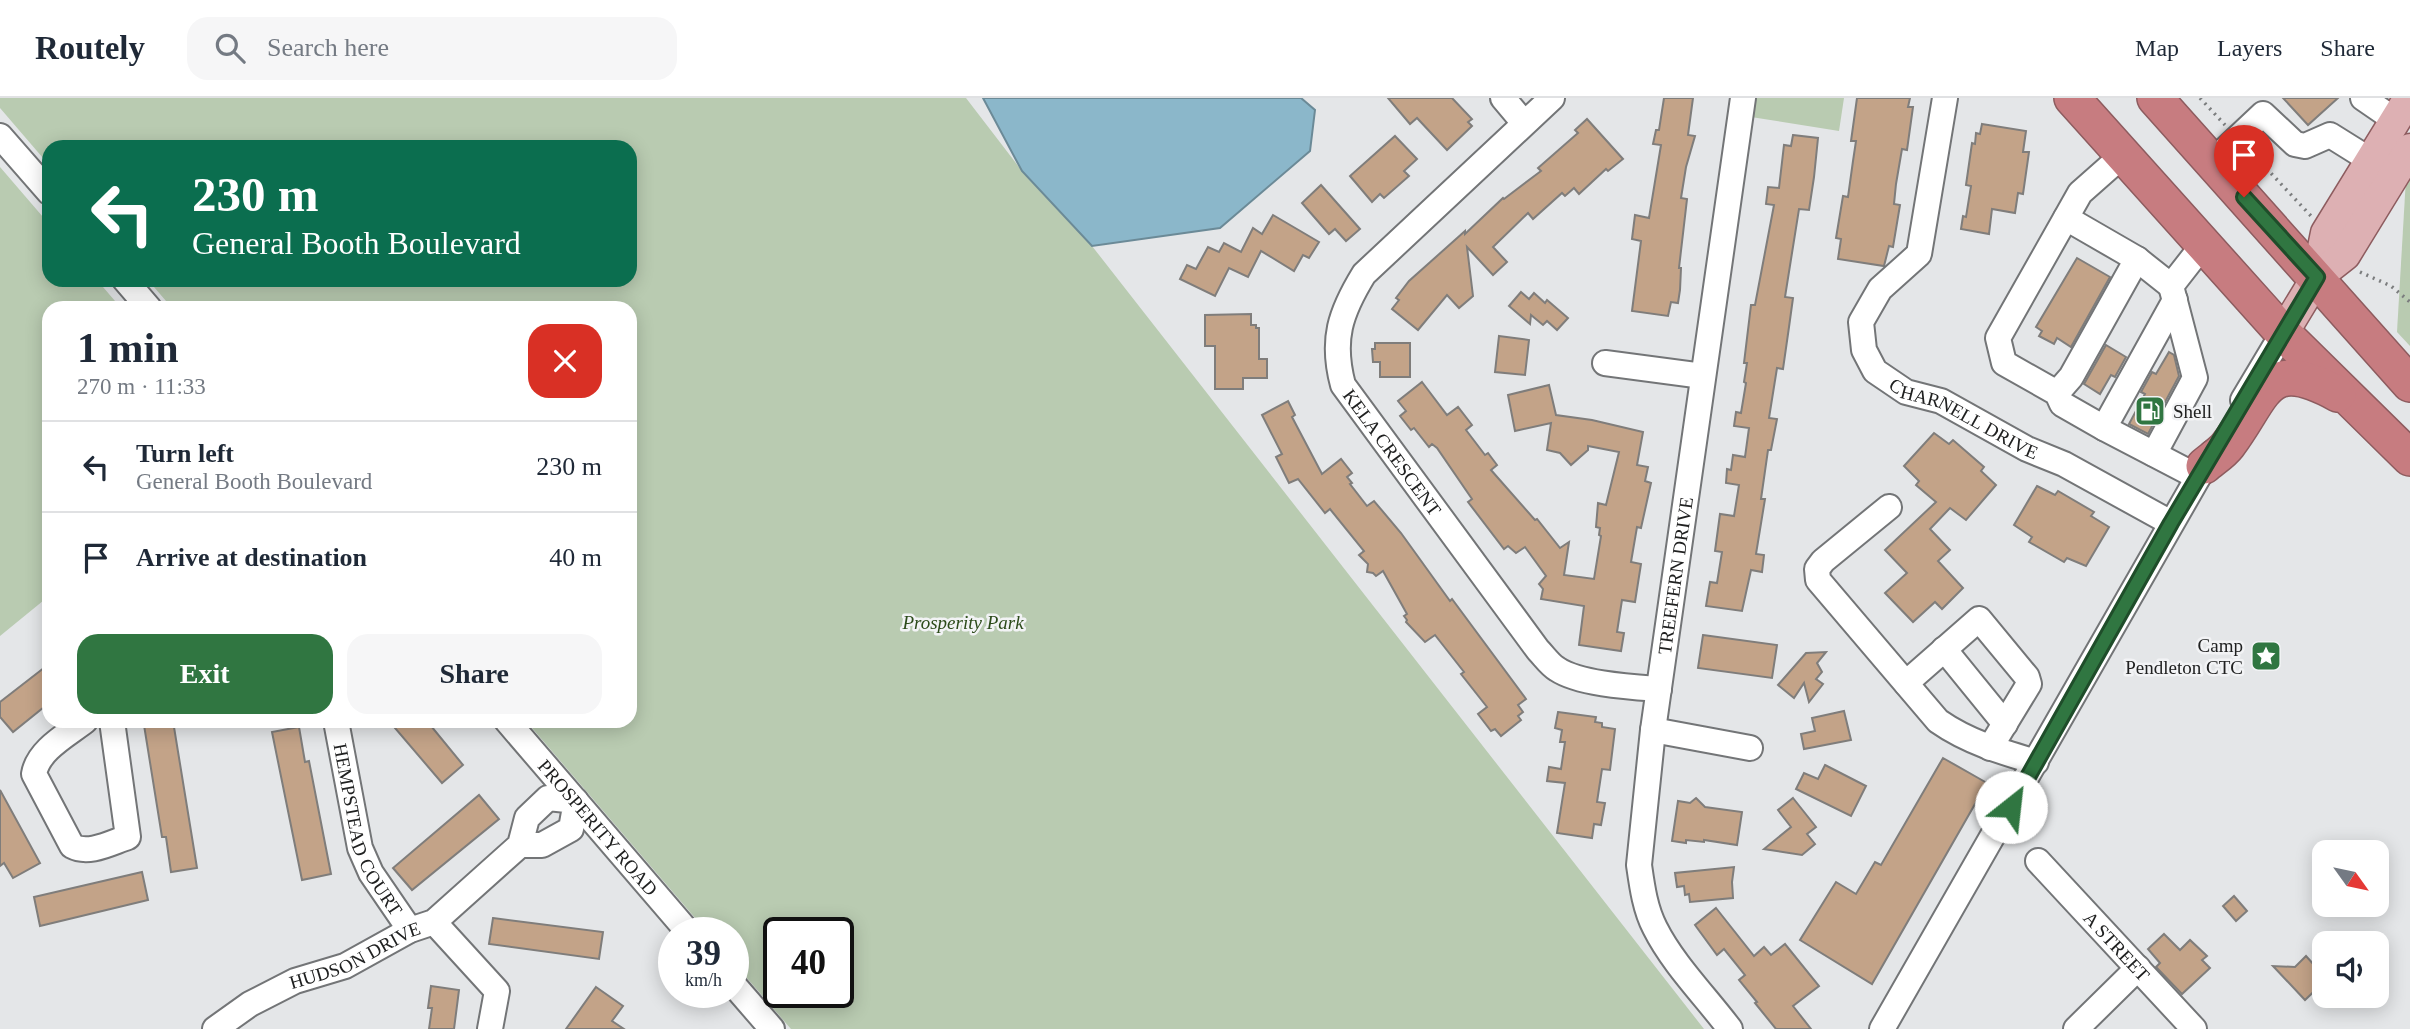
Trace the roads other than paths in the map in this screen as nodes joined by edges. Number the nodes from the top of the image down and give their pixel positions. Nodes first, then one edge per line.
1 (1503, 98) edge
2 (1552, 98) edge
3 (1743, 98) edge
4 (1945, 98) edge
5 (2072, 98) edge
6 (2363, 98) edge
7 (2165, 102) edge
8 (2402, 109) edge
9 (1524, 122) junction
10 (0, 135) edge
11 (2410, 149) edge
12 (2123, 155) junction
13 (2370, 160) junction
14 (2212, 162) junction
15 (42, 184) edge
16 (2066, 218) junction
17 (2335, 244) junction
18 (2203, 245) junction
19 (2137, 259) junction
20 (2317, 277) junction
21 (131, 287) edge
22 (2173, 293) junction
23 (143, 301) edge
24 (2283, 333) junction
25 (1605, 363) dead end
26 (1703, 376) junction
27 (2410, 384) edge
28 (2057, 393) junction
29 (2353, 402) junction
30 (2104, 428) junction
31 (2154, 454) junction
32 (2410, 458) edge
33 (2201, 472) junction
34 (1889, 507) dead end
35 (2171, 523) junction
36 (1944, 649) junction
37 (1906, 682) junction
38 (1659, 689) junction
39 (2005, 724) junction
40 (76, 728) edge
41 (113, 728) edge
42 (337, 728) edge
43 (513, 728) edge
44 (1653, 730) junction
45 (1750, 748) dead end
46 (1990, 748) junction
47 (2036, 762) junction
48 (576, 801) junction
49 (520, 845) junction
50 (2038, 861) dead end
51 (675, 917) edge
52 (422, 926) junction
53 (2138, 968) junction
54 (749, 1002) edge
55 (215, 1029) edge
56 (490, 1029) edge
57 (772, 1029) edge
58 (1730, 1029) edge
59 (1882, 1029) edge
60 (2076, 1029) edge
61 (2194, 1029) edge

1 - 9 street
2 - 9 street, KELA CRESCENT
3 - 26 street, TREEFERN DRIVE
4 - 35 street, CHARNELL DRIVE
5 - 12 highway
6 - 8 street
7 - 14 highway
8 - 13 main road
9 - 38 street, KELA CRESCENT
10 - 15 street
11 - 17 main road
12 - 16 street
12 - 18 highway
13 - 14 street
13 - 17 main road
14 - 20 highway
16 - 19 street
16 - 28 street
17 - 20 main road
18 - 22 street
18 - 24 highway
19 - 22 street
19 - 28 street
20 - 24 main road
20 - 27 highway
21 - 23 street
22 - 30 street
22 - 31 street
24 - 29 highway
24 - 33 street
25 - 26 street
26 - 38 street, TREEFERN DRIVE
28 - 30 street
29 - 32 highway
29 - 33 highway
30 - 31 street
31 - 33 street
33 - 35 street
34 - 37 street
35 - 47 street
36 - 37 street
36 - 39 street
36 - 39 street
37 - 46 street
38 - 44 street, TREEFERN DRIVE
39 - 46 street
40 - 41 street
42 - 52 street, HEMPSTEAD COURT
43 - 48 street, PROSPERITY ROAD
44 - 45 street
44 - 58 street, TREEFERN DRIVE
46 - 47 street
47 - 59 street
48 - 49 street
48 - 49 street, HUDSON DRIVE
48 - 51 street, PROSPERITY ROAD
49 - 52 street, HUDSON DRIVE
50 - 53 street, A STREET
52 - 55 street, HUDSON DRIVE
52 - 56 street, HEMPSTEAD COURT
53 - 60 street
53 - 61 street, A STREET
54 - 57 street

